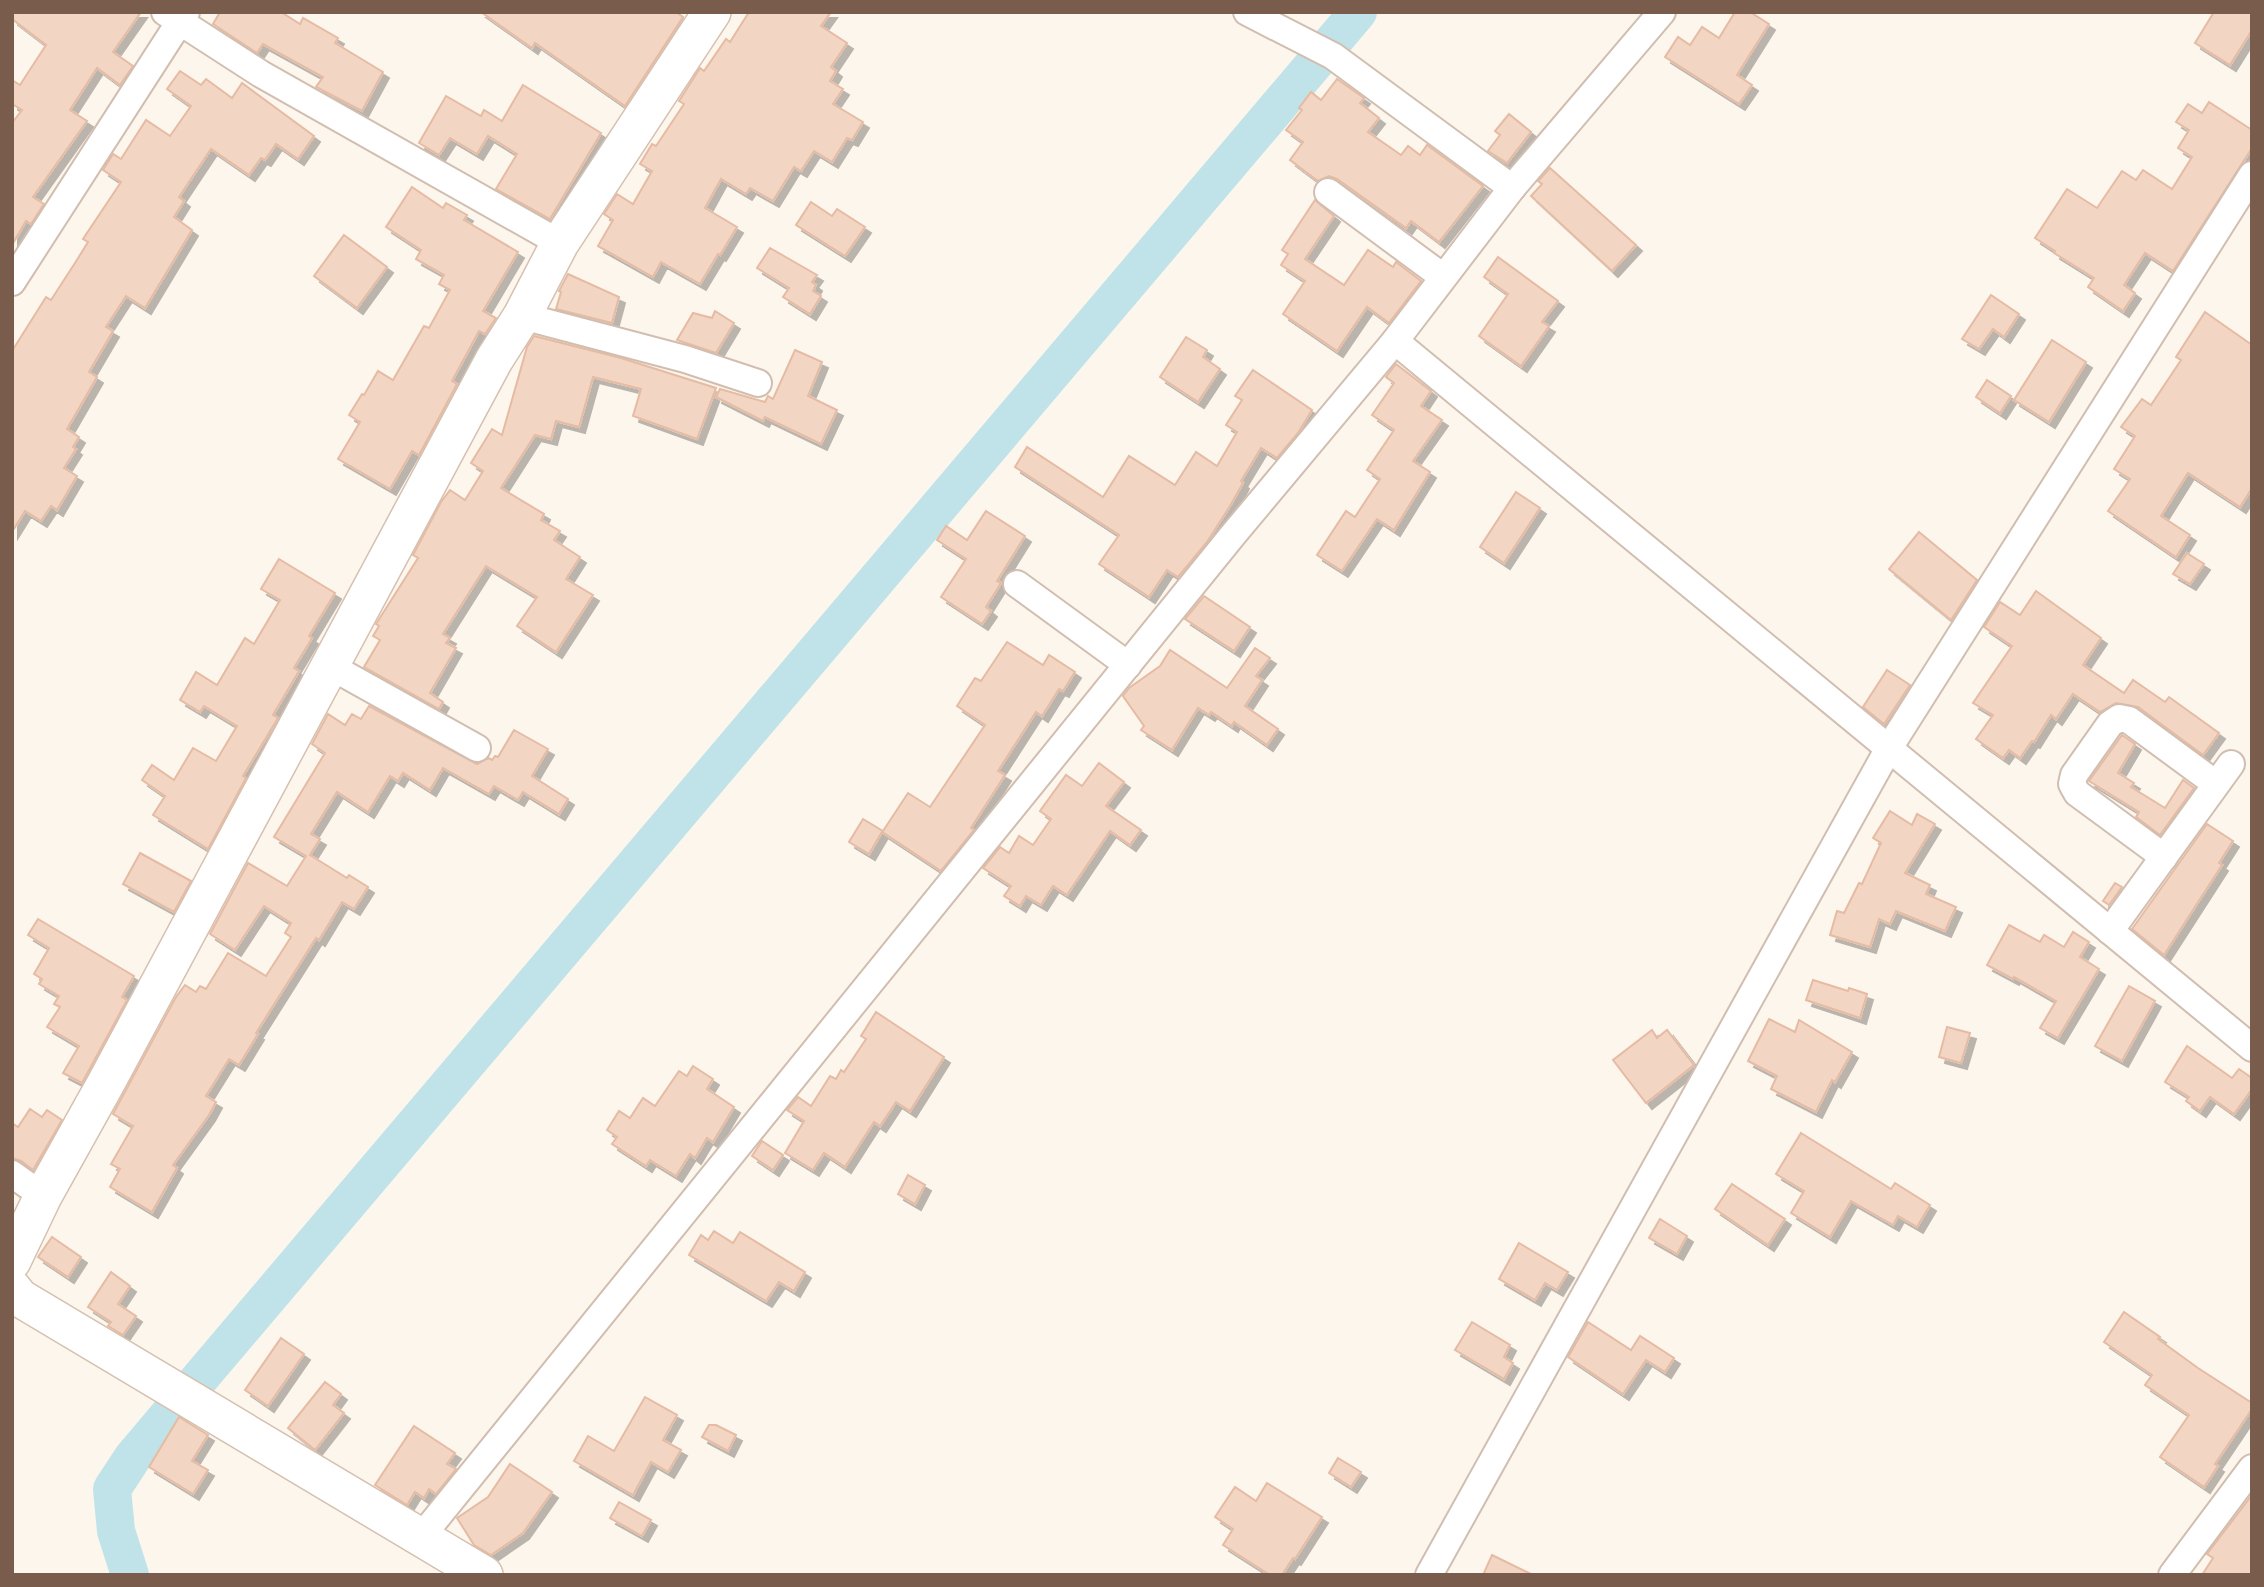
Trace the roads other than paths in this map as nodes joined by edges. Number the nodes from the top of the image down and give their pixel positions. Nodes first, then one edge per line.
1 (712, 12) edge
2 (1247, 12) edge
3 (1662, 12) edge
4 (177, 16) edge
5 (2252, 176) edge
6 (1512, 188) junction
7 (1328, 192) dead end
8 (560, 243) junction
9 (1444, 277) junction
10 (12, 282) edge
11 (522, 316) junction
12 (1395, 341) junction
13 (758, 383) dead end
14 (1017, 584) dead end
15 (1128, 665) junction
16 (330, 666) junction
17 (477, 748) dead end
18 (1889, 748) junction
19 (2164, 857) junction
20 (2110, 931) junction
21 (2252, 1048) edge
22 (12, 1174) edge
23 (43, 1196) junction
24 (12, 1261) edge
25 (12, 1288) edge
26 (2252, 1468) edge
27 (421, 1537) junction
28 (484, 1575) edge
29 (1429, 1575) edge
30 (2172, 1575) edge

1 - 8 street
2 - 6 street
3 - 6 street
4 - 8 street
4 - 10 street
5 - 18 street
6 - 9 street
7 - 9 street
8 - 11 street
9 - 12 street
11 - 13 street
11 - 16 street
12 - 15 street
12 - 18 street
14 - 15 street
15 - 27 street
16 - 17 street
16 - 23 street
18 - 20 street
18 - 29 street
19 - 19 street
19 - 20 street
20 - 21 street
22 - 23 street
23 - 24 street
25 - 27 street
26 - 30 street
27 - 28 street

